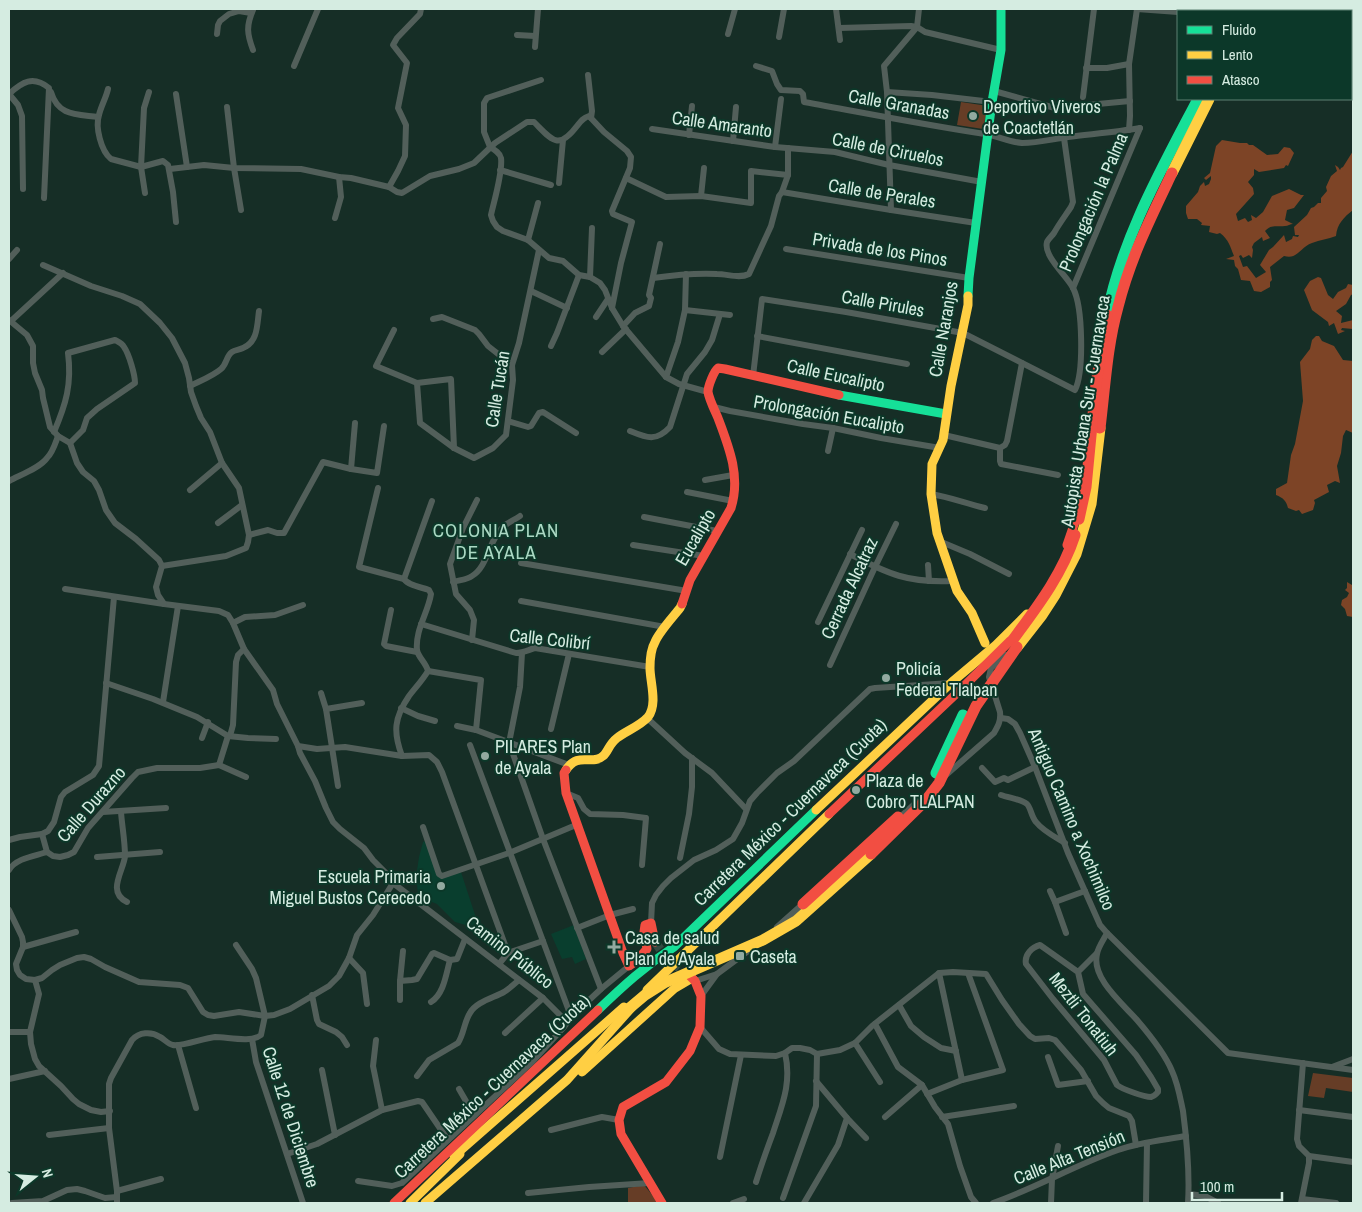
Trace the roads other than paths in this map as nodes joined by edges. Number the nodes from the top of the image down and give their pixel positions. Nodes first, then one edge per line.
1 (318, 9) edge
2 (421, 9) edge
3 (538, 9) edge
4 (735, 9) edge
5 (784, 9) edge
6 (836, 9) edge
7 (919, 9) edge
8 (1001, 9) edge
9 (1094, 9) edge
10 (252, 11) edge
11 (1177, 12) edge
12 (917, 27) junction
13 (839, 28) junction
14 (217, 34) dead end
15 (728, 34) dead end
16 (517, 35) dead end
17 (535, 36) junction
18 (779, 37) dead end
19 (840, 40) dead end
20 (535, 47) dead end
21 (253, 50) dead end
22 (1001, 50) junction
23 (1130, 64) junction
24 (294, 66) dead end
25 (756, 66) dead end
26 (1086, 68) junction
27 (588, 75) dead end
28 (541, 80) dead end
29 (49, 88) junction
30 (108, 89) dead end
31 (149, 92) dead end
32 (887, 92) junction
33 (9, 94) edge
34 (176, 94) dead end
35 (993, 96) junction
36 (1083, 97) dead end
37 (781, 99) dead end
38 (1195, 100) edge
39 (1196, 100) edge
40 (1205, 100) edge
41 (1208, 100) edge
42 (1130, 101) junction
43 (692, 106) dead end
44 (227, 107) dead end
45 (736, 107) dead end
46 (98, 117) junction
47 (888, 117) junction
48 (591, 118) junction
49 (1140, 128) joint
50 (652, 130) dead end
51 (1129, 130) junction
52 (989, 134) junction
53 (689, 135) junction
54 (1064, 138) junction
55 (563, 140) junction
56 (733, 140) junction
57 (490, 147) junction
58 (775, 147) junction
59 (788, 148) junction
60 (889, 165) junction
61 (141, 166) junction
62 (187, 167) junction
63 (234, 168) junction
64 (704, 168) dead end
65 (170, 169) junction
66 (500, 170) junction
67 (788, 175) junction
68 (339, 177) junction
69 (626, 178) junction
70 (982, 182) junction
71 (559, 183) dead end
72 (551, 185) dead end
73 (389, 187) junction
74 (23, 189) dead end
75 (782, 192) junction
76 (145, 194) dead end
77 (701, 196) junction
78 (44, 198) dead end
79 (538, 203) dead end
80 (241, 210) dead end
81 (891, 210) junction
82 (335, 218) dead end
83 (176, 222) dead end
84 (976, 222) junction
85 (592, 228) dead end
86 (528, 240) junction
87 (660, 244) dead end
88 (786, 249) dead end
89 (17, 250) dead end
90 (540, 250) junction
91 (9, 259) edge
92 (43, 265) dead end
93 (63, 273) junction
94 (686, 274) junction
95 (579, 275) junction
96 (590, 276) junction
97 (653, 278) junction
98 (969, 278) junction
99 (1073, 288) junction
100 (531, 291) junction
101 (608, 299) junction
102 (567, 308) junction
103 (612, 308) junction
104 (685, 310) junction
105 (259, 311) dead end
106 (720, 314) junction
107 (730, 315) dead end
108 (596, 317) dead end
109 (433, 319) dead end
110 (10, 321) edge
111 (624, 328) junction
112 (394, 330) dead end
113 (963, 332) junction
114 (757, 336) junction
115 (550, 346) dead end
116 (602, 352) dead end
117 (1022, 363) junction
118 (908, 364) dead end
119 (512, 365) junction
120 (753, 376) junction
121 (666, 377) junction
122 (417, 383) junction
123 (684, 385) junction
124 (190, 386) junction
125 (1075, 390) joint
126 (708, 392) junction
127 (714, 407) junction
128 (946, 414) junction
129 (508, 421) junction
130 (355, 423) dead end
131 (384, 426) dead end
132 (833, 428) junction
133 (630, 432) dead end
134 (576, 433) dead end
135 (56, 434) junction
136 (944, 435) junction
137 (70, 444) junction
138 (454, 448) junction
139 (940, 448) junction
140 (1000, 448) junction
141 (828, 451) dead end
142 (222, 463) junction
143 (351, 469) junction
144 (733, 475) junction
145 (1058, 475) dead end
146 (9, 480) edge
147 (705, 480) dead end
148 (378, 488) dead end
149 (190, 490) dead end
150 (687, 492) dead end
151 (932, 494) junction
152 (478, 500) dead end
153 (432, 501) dead end
154 (733, 501) junction
155 (242, 505) junction
156 (985, 508) dead end
157 (520, 516) dead end
158 (644, 517) dead end
159 (218, 523) dead end
160 (896, 524) dead end
161 (862, 530) dead end
162 (717, 531) junction
163 (249, 535) junction
164 (939, 541) junction
165 (633, 545) dead end
166 (850, 554) junction
167 (704, 556) junction
168 (521, 563) dead end
169 (928, 565) dead end
170 (162, 566) junction
171 (875, 567) junction
172 (1009, 574) dead end
173 (404, 579) junction
174 (929, 581) junction
175 (952, 581) junction
176 (453, 582) junction
177 (65, 589) dead end
178 (687, 591) junction
179 (114, 597) junction
180 (521, 601) dead end
181 (164, 604) junction
182 (303, 605) dead end
183 (178, 606) junction
184 (1042, 607) junction
185 (391, 610) dead end
186 (818, 622) dead end
187 (233, 623) junction
188 (421, 624) junction
189 (665, 628) junction
190 (472, 640) junction
191 (985, 643) dead end
192 (244, 649) junction
193 (417, 652) junction
194 (522, 653) junction
195 (569, 654) junction
196 (830, 665) dead end
197 (650, 667) junction
198 (428, 671) junction
199 (952, 682) junction
200 (106, 683) junction
201 (321, 692) dead end
202 (162, 702) junction
203 (362, 703) dead end
204 (401, 708) junction
205 (326, 709) junction
206 (647, 718) junction
207 (1001, 718) junction
208 (435, 721) dead end
209 (208, 722) junction
210 (457, 726) dead end
211 (552, 729) dead end
212 (476, 730) junction
213 (229, 736) junction
214 (202, 738) dead end
215 (276, 739) dead end
216 (509, 743) junction
217 (297, 744) junction
218 (470, 745) dead end
219 (333, 748) junction
220 (512, 751) dead end
221 (402, 756) junction
222 (692, 758) junction
223 (219, 765) junction
224 (569, 765) junction
225 (1035, 767) junction
226 (982, 768) dead end
227 (246, 776) dead end
228 (338, 786) dead end
229 (566, 792) junction
230 (1001, 795) dead end
231 (166, 808) dead end
232 (746, 809) junction
233 (103, 812) junction
234 (121, 812) junction
235 (576, 825) junction
236 (423, 827) dead end
237 (42, 834) junction
238 (542, 839) junction
239 (9, 840) edge
240 (1065, 843) junction
241 (47, 852) junction
242 (160, 852) dead end
243 (510, 853) junction
244 (125, 854) junction
245 (97, 857) dead end
246 (680, 858) dead end
247 (476, 865) junction
248 (642, 866) dead end
249 (9, 870) edge
250 (393, 883) junction
251 (1050, 891) dead end
252 (1085, 891) junction
253 (127, 902) dead end
254 (1055, 902) junction
255 (633, 909) dead end
256 (9, 910) edge
257 (610, 915) junction
258 (651, 923) junction
259 (577, 928) junction
260 (76, 932) dead end
261 (1066, 933) dead end
262 (1107, 933) junction
263 (465, 939) junction
264 (543, 941) junction
265 (655, 942) tunnel mouth
266 (236, 945) dead end
267 (23, 947) junction
268 (402, 951) dead end
269 (508, 953) junction
270 (1096, 954) junction
271 (349, 958) junction
272 (450, 960) junction
273 (499, 964) junction
274 (630, 966) junction
275 (1078, 972) junction
276 (939, 973) junction
277 (717, 974) junction
278 (968, 974) junction
279 (692, 978) junction
280 (35, 980) junction
281 (520, 980) junction
282 (662, 980) junction
283 (400, 981) junction
284 (601, 989) junction
285 (312, 996) junction
286 (701, 996) junction
287 (543, 998) junction
288 (400, 1000) dead end
289 (431, 1002) dead end
290 (367, 1004) dead end
291 (899, 1005) junction
292 (265, 1016) junction
293 (569, 1018) junction
294 (875, 1024) junction
295 (700, 1027) junction
296 (9, 1032) edge
297 (30, 1032) junction
298 (505, 1033) dead end
299 (252, 1039) junction
300 (376, 1040) dead end
301 (855, 1043) junction
302 (178, 1045) junction
303 (347, 1046) dead end
304 (956, 1052) junction
305 (785, 1053) junction
306 (817, 1054) junction
307 (741, 1055) junction
308 (1048, 1057) dead end
309 (1353, 1059) edge
310 (1303, 1063) junction
311 (1331, 1067) junction
312 (322, 1070) dead end
313 (1353, 1070) edge
314 (45, 1071) junction
315 (417, 1076) dead end
316 (9, 1079) edge
317 (568, 1080) junction
318 (816, 1080) junction
319 (962, 1080) junction
320 (1088, 1080) junction
321 (880, 1082) dead end
322 (922, 1085) junction
323 (459, 1089) dead end
324 (927, 1094) junction
325 (1014, 1106) dead end
326 (196, 1108) dead end
327 (513, 1108) junction
328 (535, 1109) junction
329 (382, 1110) junction
330 (1299, 1110) junction
331 (110, 1111) junction
332 (474, 1115) junction
333 (885, 1117) dead end
334 (942, 1117) junction
335 (1353, 1117) edge
336 (847, 1118) junction
337 (619, 1120) junction
338 (109, 1128) junction
339 (550, 1130) dead end
340 (49, 1135) dead end
341 (335, 1135) junction
342 (1186, 1136) junction
343 (866, 1138) dead end
344 (448, 1140) junction
345 (1147, 1143) junction
346 (1136, 1145) junction
347 (1058, 1146) dead end
348 (287, 1154) junction
349 (1309, 1156) junction
350 (720, 1157) dead end
351 (1353, 1162) edge
352 (161, 1179) dead end
353 (1052, 1179) junction
354 (358, 1181) dead end
355 (756, 1182) dead end
356 (650, 1183) junction
357 (528, 1193) dead end
358 (1189, 1194) junction
359 (117, 1197) edge
360 (783, 1198) dead end
361 (744, 1199) dead end
362 (1013, 1200) edge
363 (1301, 1201) edge
364 (12, 1203) edge
365 (24, 1203) edge
366 (303, 1203) edge
367 (394, 1203) edge
368 (404, 1203) edge
369 (410, 1203) edge
370 (425, 1203) edge
371 (661, 1203) edge
372 (733, 1203) edge
373 (804, 1203) edge
374 (976, 1203) edge
375 (993, 1203) edge
376 (1051, 1203) edge
377 (1146, 1203) edge
378 (1188, 1203) edge
379 (1218, 1203) edge
380 (1336, 1203) edge

1 - 24 street
2 - 73 street
3 - 17 street
4 - 15 street
5 - 18 street
6 - 13 street
7 - 12 street
8 - 22 main road, Calle Naranjos
9 - 26 street
10 - 14 street
10 - 21 street
11 - 23 street
12 - 13 street
12 - 22 street
12 - 32 street
13 - 19 street
16 - 17 street
17 - 20 street
22 - 35 main road, Calle Naranjos
23 - 26 street
23 - 42 street
25 - 47 street, Calle Granadas
26 - 36 street
27 - 48 street
28 - 57 street
29 - 33 street
29 - 46 street
29 - 78 street
30 - 46 street
31 - 61 street
32 - 35 street, Calle Granadas
32 - 47 street
33 - 74 street
34 - 62 street
35 - 42 street, Calle Granadas
35 - 52 main road, Calle Naranjos
37 - 58 street
38 - 199 main road, Carretera México - Cuernavaca (Cuota)
39 - 282 main road, Autopista Urbana Sur - Cuernavaca, bridge
40 - 184 main road, Carretera México - Cuernavaca (Cuota)
41 - 282 main road, Autopista Urbana Sur - Cuernavaca, bridge
42 - 51 street
43 - 53 street
44 - 63 street
45 - 56 street
46 - 61 street
47 - 52 street, Calle Granadas
47 - 60 street
48 - 55 street
48 - 69 street
49 - 51 street, Calle Granadas
49 - 99 street, Prolongación la Palma
50 - 53 street, Calle Amaranto
51 - 54 street, Calle Granadas
52 - 54 street, Calle Granadas
52 - 70 main road, Calle Naranjos
53 - 56 street, Calle Amaranto
54 - 99 street, Prolongación la Palma
55 - 57 street
55 - 71 street
56 - 58 street, Calle Amaranto
57 - 66 street
57 - 73 street
58 - 59 street, Calle Amaranto
59 - 60 street, Calle de Ciruelos
59 - 67 street
60 - 70 street, Calle de Ciruelos
60 - 81 street
61 - 65 street
61 - 76 street
62 - 63 street
62 - 65 street
63 - 68 street
63 - 80 street
64 - 77 street
65 - 83 street
66 - 72 street
66 - 86 street
67 - 75 street
67 - 77 street
68 - 73 street
68 - 82 street
69 - 77 street
69 - 103 street
70 - 84 main road, Calle Naranjos
75 - 81 street, Calle de Perales
75 - 94 street
79 - 86 street
81 - 84 street, Calle de Perales
84 - 98 main road, Calle Naranjos
85 - 96 street
86 - 90 street
87 - 97 street
88 - 98 street, Privada de los Pinos
89 - 91 street
90 - 95 street
90 - 100 street, Calle Tucán
92 - 93 street
93 - 110 street
93 - 124 street
94 - 97 street
94 - 104 street
95 - 96 street
95 - 102 street
96 - 101 street
97 - 111 street
98 - 113 main road, Calle Naranjos
99 - 125 street, Prolongación la Palma
100 - 102 street
100 - 119 street, Calle Tucán
101 - 103 street
101 - 108 street
102 - 115 street
103 - 111 street
104 - 106 street
104 - 121 street
105 - 124 street
106 - 107 street
106 - 123 street
109 - 119 street
110 - 135 street
111 - 116 street
111 - 121 street
112 - 122 street
113 - 114 street, Calle Pirules
113 - 117 street, Calle Pirules
113 - 128 main road, Calle Naranjos
114 - 118 street
114 - 120 street
117 - 125 street, Calle Pirules
117 - 140 street
119 - 129 street, Calle Tucán
120 - 126 main road, Calle Eucalipto
120 - 128 main road, Calle Eucalipto
121 - 123 street
122 - 138 street
122 - 138 street
123 - 126 street
123 - 133 street
124 - 142 street
126 - 127 main road, Eucalipto
127 - 132 street, Prolongación Eucalipto
127 - 144 main road, Eucalipto
128 - 136 main road, Calle Naranjos
129 - 134 street
129 - 138 street, Calle Tucán
130 - 143 street
131 - 143 street
132 - 139 street, Prolongación Eucalipto
132 - 141 street
135 - 137 street
135 - 137 street
135 - 146 street
136 - 139 main road, Calle Naranjos
136 - 140 street
137 - 170 street
139 - 151 main road, Calle Naranjos
140 - 145 street
142 - 149 street
142 - 155 street
143 - 163 street
144 - 147 street
144 - 154 main road, Eucalipto
148 - 173 street
150 - 154 street
151 - 156 street
151 - 164 main road, Calle Naranjos
152 - 176 street
153 - 173 street
154 - 162 main road, Eucalipto
155 - 159 street
155 - 163 street
157 - 176 street
158 - 162 street
160 - 171 street, Cerrada Alcatraz
161 - 166 street
162 - 167 main road, Eucalipto
163 - 170 street
164 - 172 street
164 - 175 main road, Calle Naranjos
165 - 167 street
166 - 171 street
166 - 186 street
167 - 178 main road, Eucalipto
168 - 178 street
169 - 174 street
170 - 181 street
171 - 174 street
171 - 196 street, Cerrada Alcatraz
173 - 188 street
174 - 175 street
175 - 191 main road, Calle Naranjos
176 - 190 street
177 - 179 street
178 - 189 main road, Eucalipto
179 - 181 street
179 - 200 street
180 - 189 street
181 - 183 street
182 - 187 street
183 - 187 street
183 - 202 street
184 - 207 street
184 - 317 main road, Carretera México - Cuernavaca (Cuota)
185 - 193 street
187 - 192 street, Camino Público
188 - 190 street, Calle Colibrí
188 - 193 street
189 - 197 main road, Eucalipto
190 - 194 street, Calle Colibrí
192 - 213 street
192 - 217 street, Camino Público
193 - 198 street
194 - 195 street, Calle Colibrí
194 - 216 street
195 - 197 street, Calle Colibrí
195 - 211 street
197 - 206 main road, Eucalipto
198 - 204 street
198 - 212 street
199 - 232 street
199 - 367 main road, Carretera México - Cuernavaca (Cuota)
200 - 202 street
200 - 237 street
201 - 205 street
202 - 209 street
203 - 205 street
204 - 208 street
204 - 221 street
205 - 219 street
206 - 222 street
206 - 224 main road
207 - 225 street, Antiguo Camino a Xochimilco
207 - 277 street
209 - 213 street
209 - 214 street
210 - 212 street
212 - 216 street
213 - 215 street
213 - 223 street
216 - 224 street
217 - 219 street
217 - 250 street, Camino Público
218 - 243 street
219 - 221 street
219 - 228 street
220 - 238 street
221 - 247 street
222 - 232 street
222 - 246 street
223 - 227 street, Calle Durazno
223 - 233 street, Calle Durazno
224 - 229 main road
225 - 226 street
225 - 240 street, Antiguo Camino a Xochimilco
229 - 235 main road
229 - 248 street
230 - 240 street
231 - 234 street
232 - 258 street
233 - 234 street
233 - 241 street, Calle Durazno
234 - 244 street
235 - 238 street
235 - 257 main road
236 - 247 street
237 - 239 street
237 - 241 street
238 - 243 street
238 - 259 street
240 - 252 street, Antiguo Camino a Xochimilco
241 - 249 street
242 - 244 street
243 - 247 street
243 - 264 street
244 - 245 street
244 - 253 street
247 - 269 street
250 - 263 street, Camino Público
250 - 271 street
251 - 254 street
252 - 254 street
252 - 262 street, Antiguo Camino a Xochimilco
254 - 261 street
255 - 257 street
256 - 267 street
257 - 259 street
257 - 274 main road
258 - 265 main road
258 - 274 main road
259 - 284 street
260 - 267 street
262 - 270 street, Meztli Tonatiuh
262 - 310 street, Antiguo Camino a Xochimilco
263 - 272 street
263 - 273 street, Camino Público
264 - 269 street
264 - 293 street
266 - 292 street
267 - 280 street
268 - 283 street
269 - 273 street
270 - 275 street, Meztli Tonatiuh
270 - 342 street
271 - 285 street
271 - 290 street
272 - 283 street
272 - 289 street
273 - 281 street, Camino Público
274 - 284 street
275 - 275 street, Meztli Tonatiuh
276 - 278 street
276 - 291 street
276 - 304 street
277 - 279 street
277 - 286 street
278 - 319 street
278 - 320 street
279 - 286 main road
279 - 317 main road
280 - 292 street
280 - 297 street
281 - 287 street, Camino Público
281 - 315 street
282 - 327 main road, bridge
282 - 368 main road
283 - 288 street
284 - 293 street
285 - 292 street
285 - 303 street
286 - 295 main road
287 - 293 street, Camino Público
287 - 298 street
291 - 294 street
291 - 304 street
292 - 299 street, Calle 12 de Diciembre
293 - 332 street
294 - 301 street
294 - 322 street
295 - 307 street
295 - 337 main road
296 - 297 street
297 - 314 street
299 - 302 street
299 - 348 street, Calle 12 de Diciembre
300 - 329 street
301 - 306 street
301 - 321 street
302 - 326 street
302 - 331 street
304 - 319 street
305 - 306 street
305 - 307 street
305 - 355 street
306 - 318 street
307 - 350 street
308 - 320 street
309 - 311 street
310 - 311 street, Antiguo Camino a Xochimilco
310 - 330 street
311 - 313 street, Antiguo Camino a Xochimilco
312 - 341 street
314 - 316 street
314 - 331 street
317 - 328 main road, Carretera México - Cuernavaca (Cuota)
318 - 336 street
318 - 360 street
319 - 324 street
320 - 346 street
322 - 324 street
322 - 333 street
323 - 332 street
324 - 334 street
325 - 334 street
327 - 328 main road
327 - 369 main road
328 - 370 main road, Carretera México - Cuernavaca (Cuota)
329 - 341 street
329 - 344 street
330 - 335 street
330 - 349 street
331 - 338 street
332 - 344 street
334 - 374 street
336 - 343 street
336 - 373 street
337 - 339 street
337 - 356 main road
338 - 340 street
338 - 359 street
341 - 348 street
342 - 345 street, Calle Alta Tensión
342 - 358 street
344 - 354 street
345 - 346 street, Calle Alta Tensión
345 - 377 street
346 - 353 street, Calle Alta Tensión
347 - 353 street
348 - 366 street, Calle 12 de Diciembre
349 - 351 street
349 - 363 street
352 - 359 street
353 - 362 street, Calle Alta Tensión
353 - 376 street
356 - 357 street
356 - 371 main road
358 - 378 street
358 - 379 street
359 - 365 street
361 - 372 street
362 - 375 street, Calle Alta Tensión
363 - 380 street
364 - 365 street

